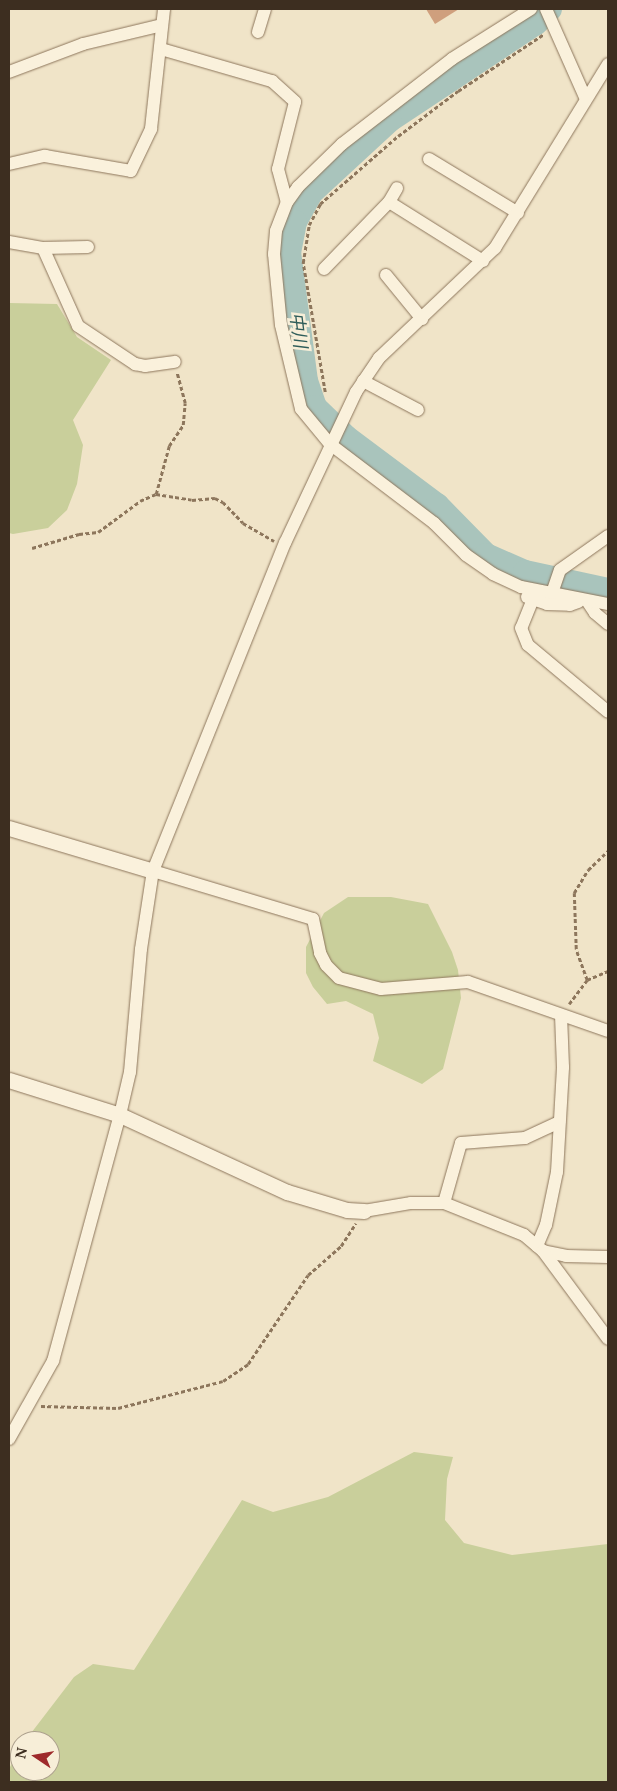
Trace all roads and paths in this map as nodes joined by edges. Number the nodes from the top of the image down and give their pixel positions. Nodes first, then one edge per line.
1 (164, 9) edge
2 (265, 9) edge
3 (531, 9) edge
4 (546, 9) edge
5 (162, 25) junction
6 (258, 32) dead end
7 (161, 49) junction
8 (608, 64) edge
9 (9, 72) edge
10 (585, 97) junction
11 (429, 159) dead end
12 (9, 164) edge
13 (397, 188) dead end
14 (287, 202) junction
15 (389, 202) junction
16 (518, 213) junction
17 (9, 242) edge
18 (88, 247) dead end
19 (43, 248) junction
20 (483, 261) junction
21 (324, 270) dead end
22 (386, 275) dead end
23 (422, 319) junction
24 (175, 362) joint
25 (363, 381) junction
26 (418, 410) dead end
27 (331, 441) junction
28 (156, 494) junction
29 (608, 536) edge
30 (285, 543) junction
31 (32, 548) dead end
32 (485, 569) junction
33 (553, 590) junction
34 (533, 599) junction
35 (585, 600) junction
36 (608, 604) edge
37 (608, 624) edge
38 (608, 712) edge
39 (9, 828) edge
40 (608, 851) edge
41 (153, 871) junction
42 (608, 971) edge
43 (587, 980) junction
44 (561, 1016) junction
45 (608, 1031) edge
46 (9, 1080) edge
47 (120, 1115) junction
48 (559, 1122) junction
49 (444, 1204) junction
50 (364, 1211) junction
51 (540, 1248) junction
52 (608, 1257) edge
53 (608, 1340) edge
54 (30, 1406) junction
55 (9, 1438) edge

1 - 5 street
2 - 6 street
3 - 14 street
4 - 10 street
5 - 7 street
5 - 9 street
7 - 12 street
7 - 14 street
8 - 10 street
10 - 16 street
11 - 16 street
13 - 15 street
14 - 27 street
15 - 20 street
15 - 21 street
16 - 20 street
17 - 19 street
18 - 19 street
19 - 24 street
20 - 23 street
22 - 23 street
23 - 25 street
24 - 28 path
25 - 26 street
25 - 27 street
27 - 30 street
27 - 32 street
28 - 30 path
28 - 31 path
29 - 33 street
30 - 41 street
32 - 33 street
32 - 34 street
33 - 35 street
34 - 35 street
34 - 38 street
35 - 36 street
35 - 37 street
39 - 41 street
40 - 43 path
41 - 44 street
41 - 47 street
42 - 43 path
43 - 44 path
44 - 45 street
44 - 48 street
46 - 47 street
47 - 50 street
47 - 54 street
48 - 49 street
48 - 51 street
49 - 50 street
49 - 51 street
50 - 54 path
51 - 52 street
51 - 53 street
54 - 55 street

